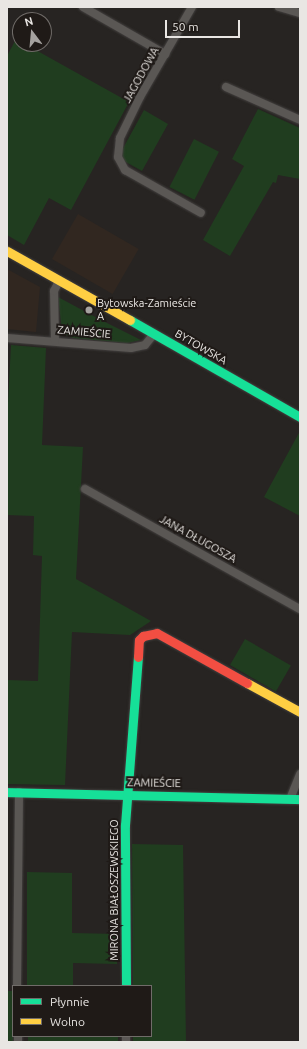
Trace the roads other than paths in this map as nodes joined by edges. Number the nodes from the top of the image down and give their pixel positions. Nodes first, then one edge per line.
1 (83, 7) edge
2 (192, 7) edge
3 (279, 7) edge
4 (300, 13) edge
5 (165, 54) junction
6 (226, 87) dead end
7 (300, 120) edge
8 (201, 213) dead end
9 (7, 251) edge
10 (59, 281) junction
11 (154, 334) junction
12 (7, 338) edge
13 (55, 341) junction
14 (300, 417) edge
15 (85, 489) dead end
16 (300, 609) edge
17 (300, 712) edge
18 (300, 774) edge
19 (7, 792) edge
20 (19, 792) junction
21 (128, 795) junction
22 (290, 799) junction
23 (300, 799) edge
24 (17, 985) edge
25 (126, 985) edge

1 - 5 street
2 - 5 street, JAGODOWA
3 - 4 street
5 - 8 street, JAGODOWA
6 - 7 street
9 - 10 street, BYTOWSKA
10 - 11 street, BYTOWSKA
10 - 13 street
11 - 13 street, ZAMIEŚCIE
11 - 14 street, BYTOWSKA
12 - 13 street, ZAMIEŚCIE
15 - 16 street, JANA DŁUGOSZA
17 - 21 street, MIRONA BIAŁOSZEWSKIEGO
18 - 22 street
19 - 20 street, ZAMIEŚCIE
20 - 21 street, ZAMIEŚCIE
20 - 24 street
21 - 22 street, ZAMIEŚCIE
21 - 25 street, MIRONA BIAŁOSZEWSKIEGO
22 - 23 street, ZAMIEŚCIE

